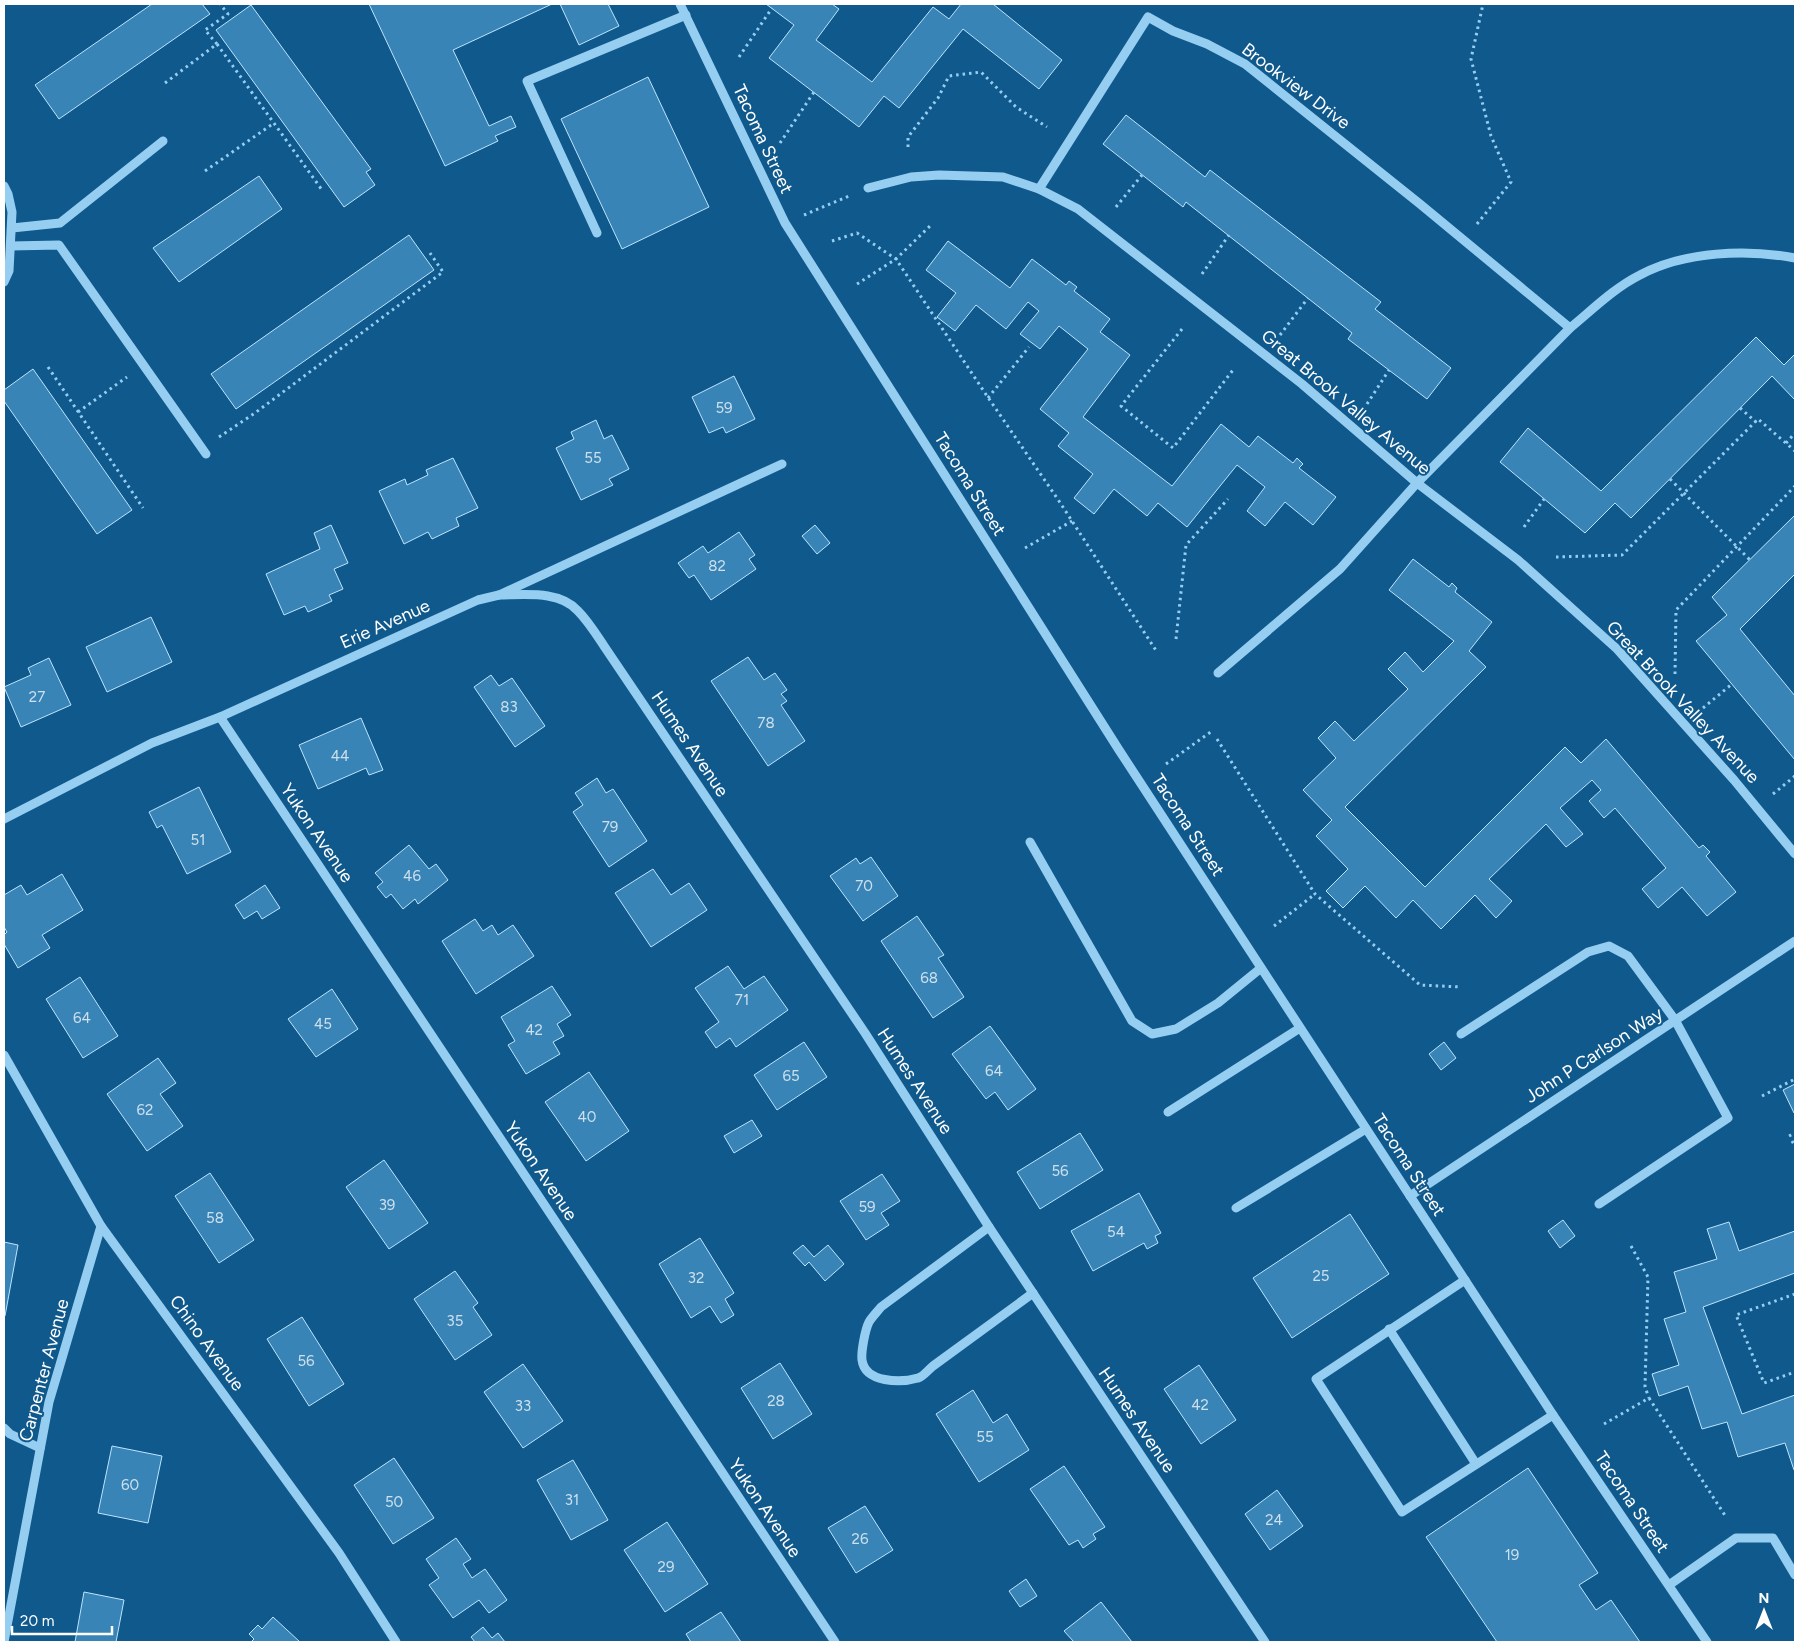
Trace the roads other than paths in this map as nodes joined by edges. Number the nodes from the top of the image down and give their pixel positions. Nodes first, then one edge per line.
1 (680, 4) edge
2 (686, 15) junction
3 (163, 142) dead end
4 (4, 186) edge
5 (868, 188) road end
6 (1039, 189) junction
7 (12, 228) junction
8 (597, 233) dead end
9 (11, 246) junction
10 (1795, 258) edge
11 (4, 282) edge
12 (1570, 328) junction
13 (204, 451) road end
14 (782, 464) dead end
15 (1417, 483) junction
16 (499, 595) junction
17 (1218, 673) dead end
18 (220, 717) junction
19 (4, 820) edge
20 (1030, 842) dead end
21 (1795, 854) edge
22 (1795, 941) edge
23 (1261, 968) junction
24 (1675, 1020) junction
25 (1300, 1028) junction
26 (1461, 1034) dead end
27 (4, 1055) edge
28 (1168, 1112) dead end
29 (1366, 1129) junction
30 (1410, 1196) junction
31 (1599, 1204) dead end
32 (1236, 1208) dead end
33 (101, 1226) junction
34 (989, 1227) junction
35 (1465, 1280) junction
36 (1033, 1293) junction
37 (1389, 1329) junction
38 (1554, 1415) junction
39 (4, 1428) edge
40 (40, 1448) junction
41 (1476, 1464) junction
42 (1795, 1575) edge
43 (1669, 1585) junction
44 (4, 1642) edge
45 (396, 1642) edge
46 (835, 1642) edge
47 (1265, 1642) edge
48 (1707, 1642) edge

1 - 2 street, Tacoma Street
2 - 8 street
2 - 23 street, Tacoma Street
3 - 7 street
4 - 7 street
5 - 6 street, Great Brook Valley Avenue
6 - 12 street, Brookview Drive
6 - 15 street, Great Brook Valley Avenue
7 - 9 street
9 - 11 street
9 - 13 street
10 - 12 street
12 - 15 street
14 - 16 street, Erie Avenue
15 - 17 street
15 - 21 street, Great Brook Valley Avenue
16 - 18 street, Erie Avenue
16 - 34 street, Humes Avenue
18 - 19 street, Erie Avenue
18 - 46 street, Yukon Avenue
20 - 23 street
22 - 24 street, John P Carlson Way
23 - 25 street, Tacoma Street
24 - 26 street
24 - 30 street, John P Carlson Way
24 - 31 street
25 - 28 street
25 - 29 street, Tacoma Street
27 - 33 street, Chino Avenue
29 - 30 street, Tacoma Street
29 - 32 street
30 - 35 street, Tacoma Street
33 - 40 street, Carpenter Avenue
33 - 45 street, Chino Avenue
34 - 36 street, Humes Avenue
34 - 36 street
35 - 37 street
35 - 38 street, Tacoma Street
36 - 47 street, Humes Avenue
37 - 41 street
37 - 41 street
38 - 41 street
38 - 43 street, Tacoma Street
39 - 40 street
40 - 44 street, Carpenter Avenue
42 - 43 street
43 - 48 street, Tacoma Street

